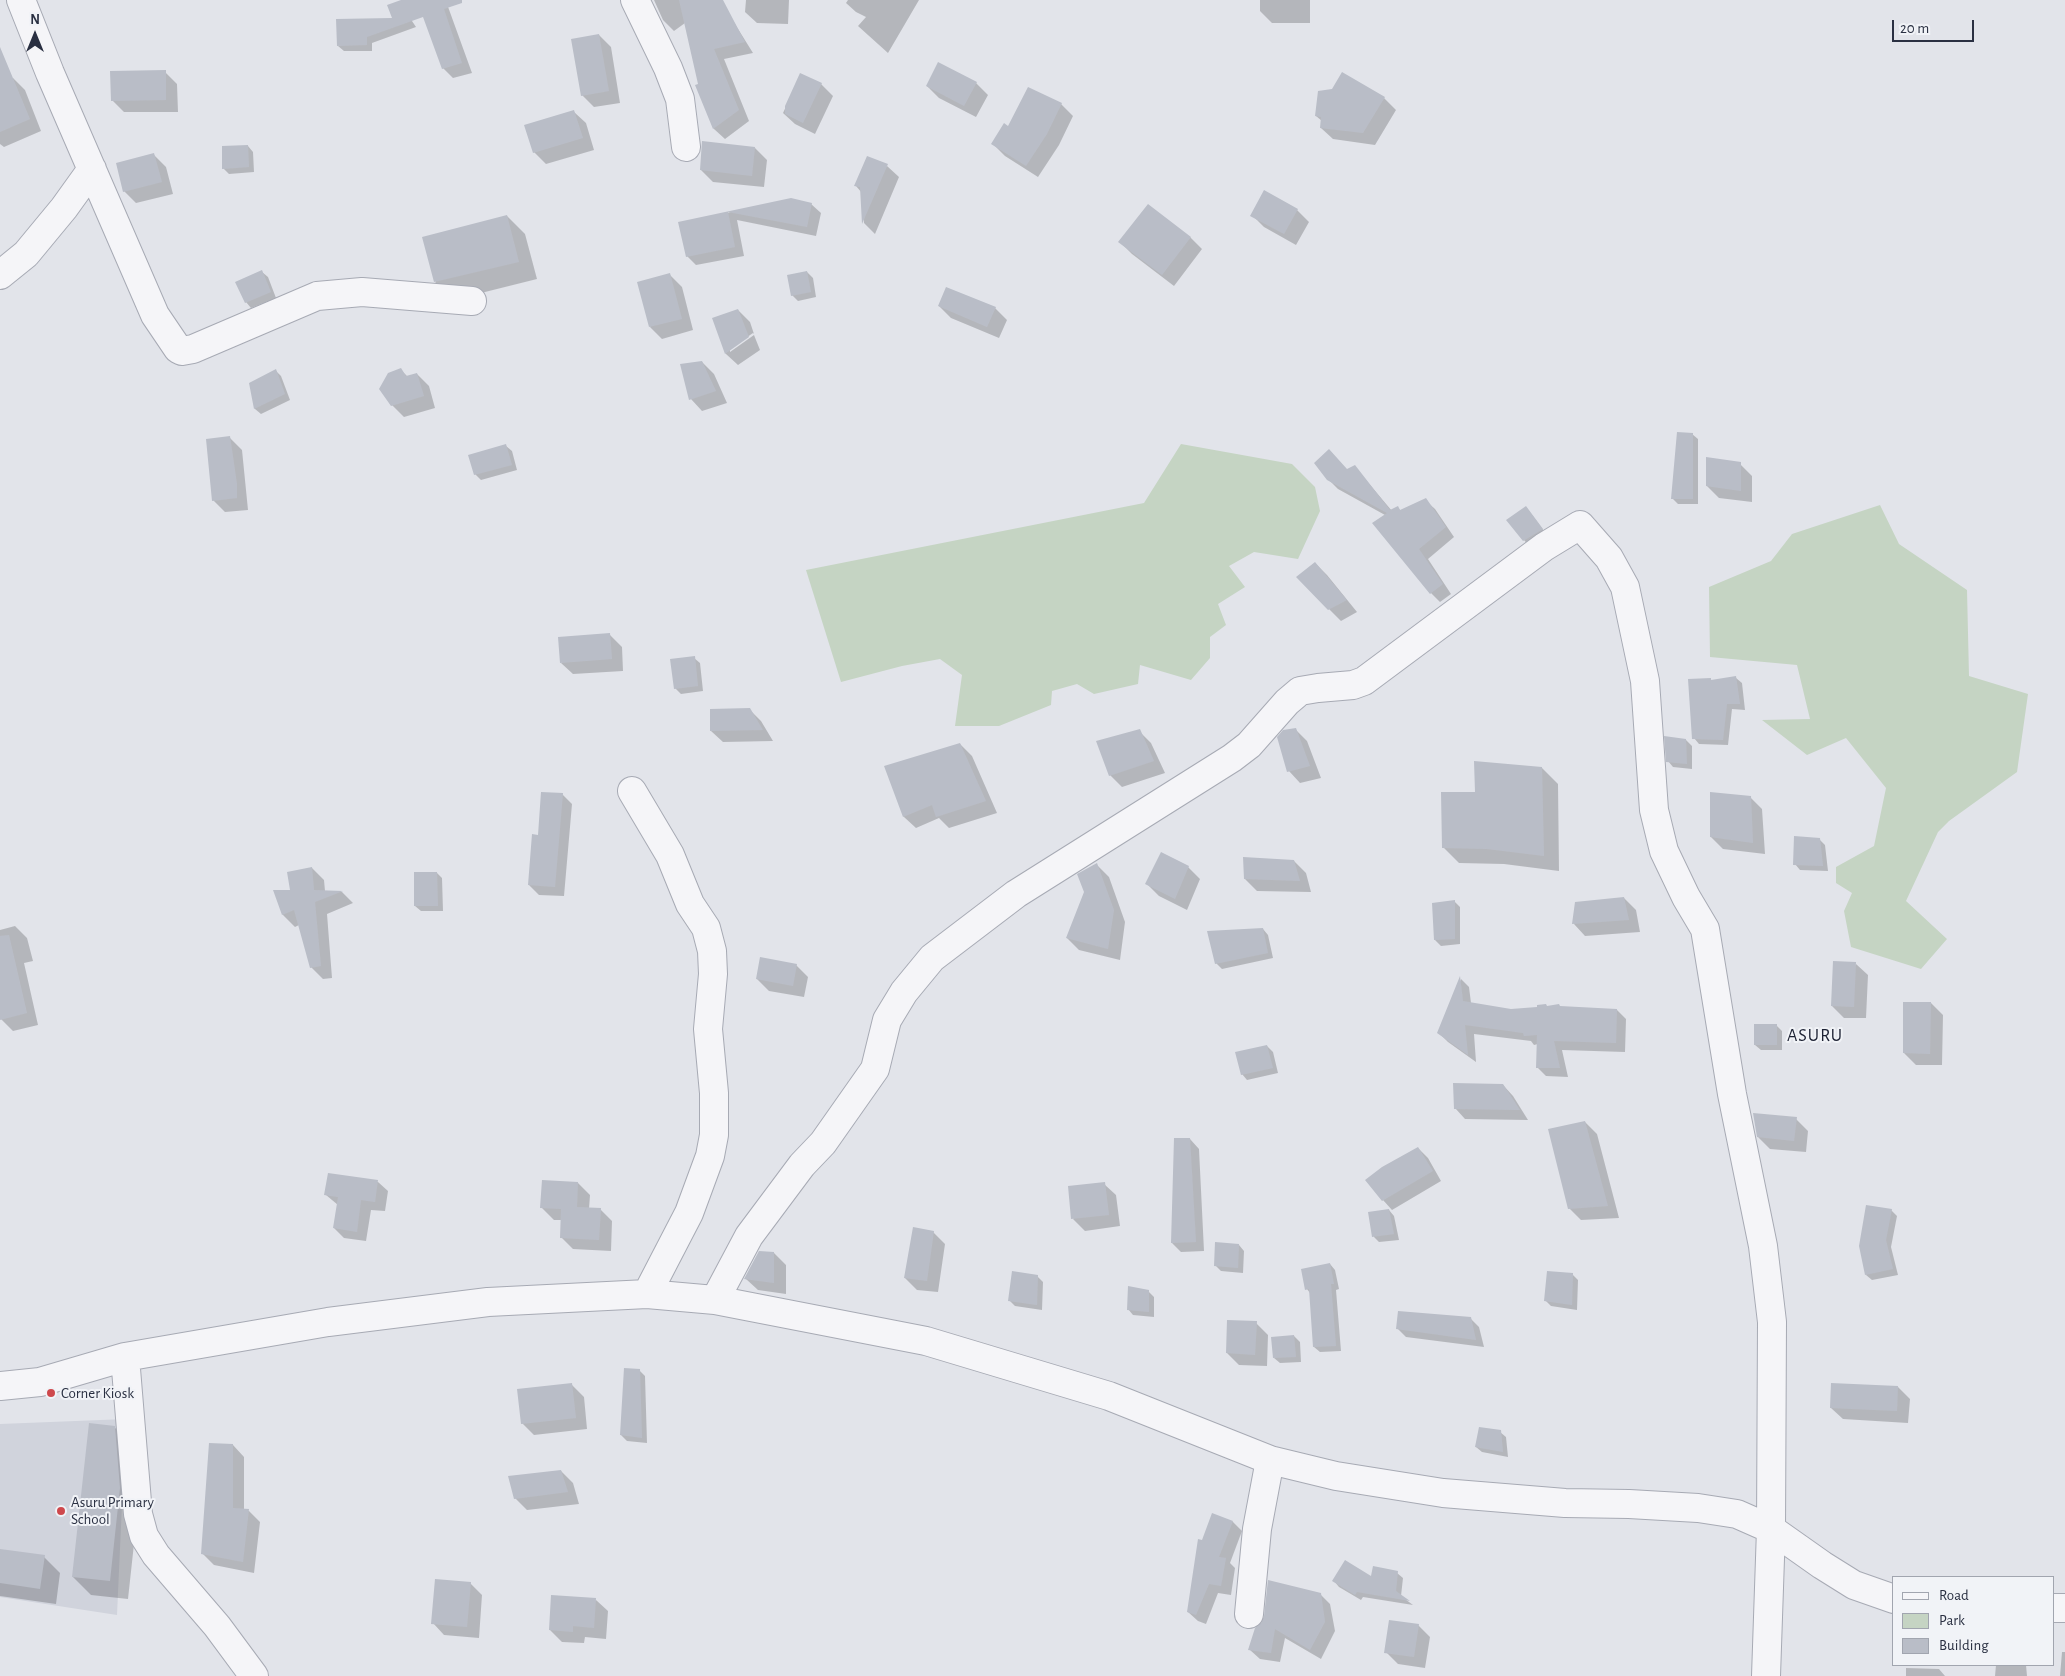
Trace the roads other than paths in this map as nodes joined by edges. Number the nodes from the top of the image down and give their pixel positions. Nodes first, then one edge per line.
1 (21, 0) edge
2 (635, 0) edge
3 (686, 147) dead end
4 (92, 169) junction
5 (0, 275) edge
6 (472, 301) dead end
7 (632, 791) dead end
8 (647, 1294) junction
9 (715, 1300) junction
10 (125, 1356) junction
11 (0, 1386) edge
12 (1270, 1460) junction
13 (1771, 1529) junction
14 (1892, 1598) edge
15 (1249, 1614) dead end
16 (254, 1676) edge
17 (1766, 1676) edge

1 - 4 street
2 - 3 street
4 - 5 street
4 - 6 street
7 - 8 street
8 - 9 street
8 - 10 street
9 - 12 street
9 - 13 street
10 - 11 street
10 - 16 street
12 - 13 street
12 - 15 street
13 - 14 street
13 - 17 street

